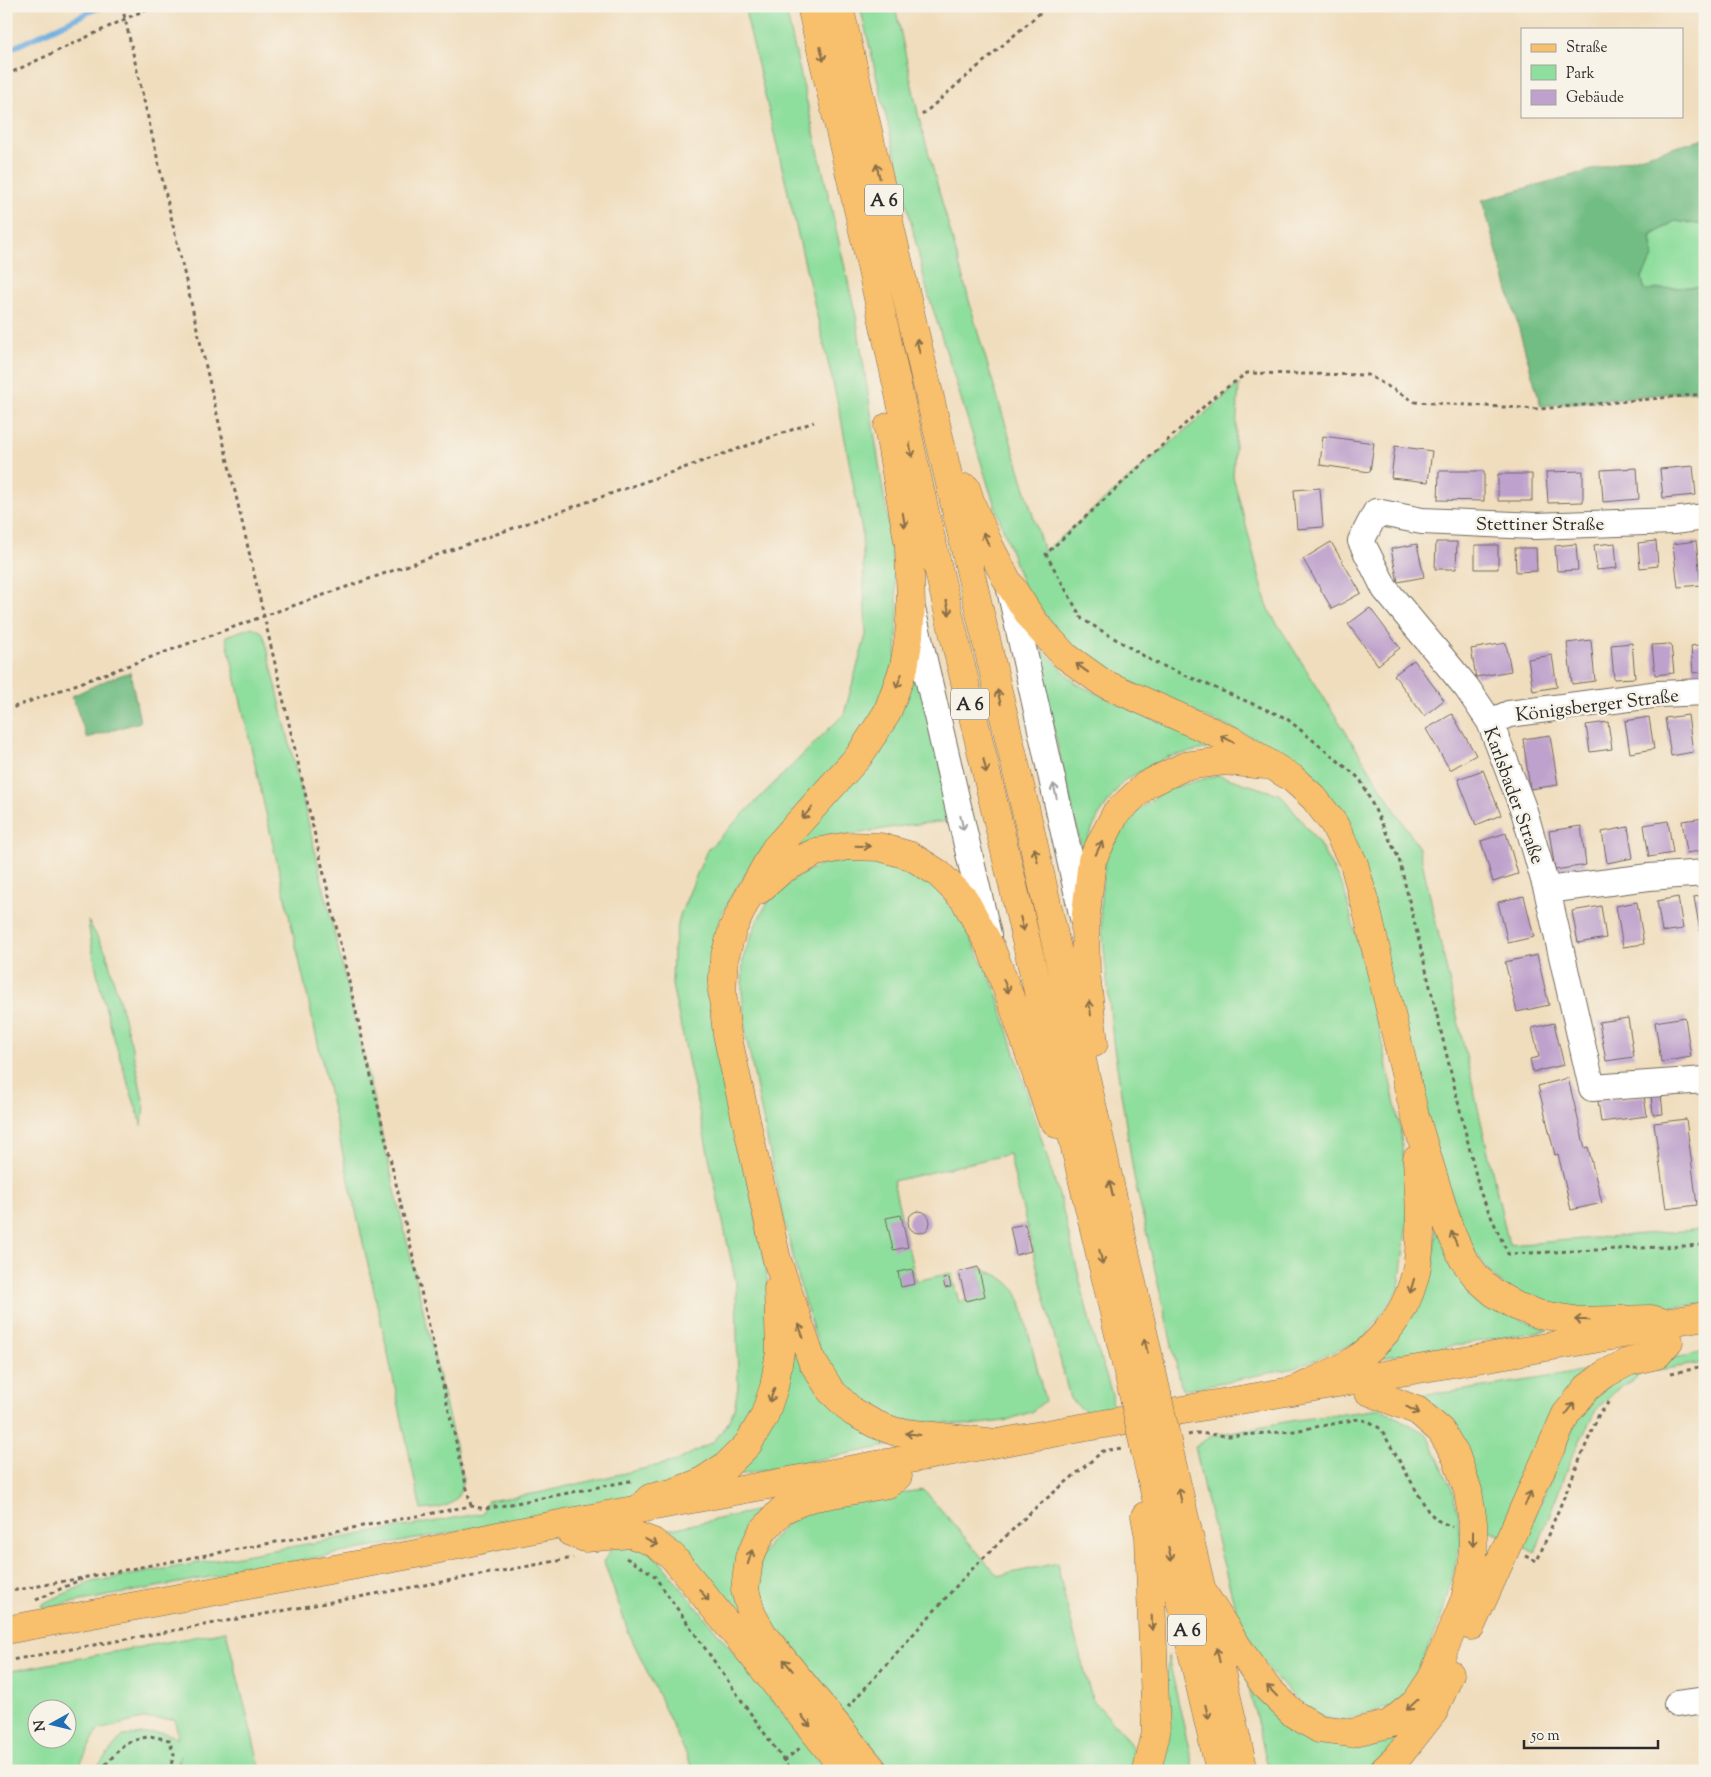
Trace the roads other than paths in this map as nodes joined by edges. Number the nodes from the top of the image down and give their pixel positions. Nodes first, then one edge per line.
1 (810, 6) edge
2 (839, 6) edge
3 (867, 248) junction
4 (929, 394) junction
5 (1376, 512) joint
6 (1705, 517) edge
7 (1008, 582) junction
8 (912, 605) junction
9 (1705, 692) edge
10 (1490, 722) junction
11 (1268, 765) junction
12 (1705, 873) edge
13 (1547, 890) junction
14 (745, 903) junction
15 (1084, 924) junction
16 (992, 948) junction
17 (1705, 1080) edge
18 (1414, 1116) junction
19 (1097, 1125) junction
20 (1078, 1158) junction
21 (777, 1260) junction
22 (1705, 1316) edge
23 (1667, 1332) junction
24 (1705, 1335) edge
25 (1300, 1388) junction
26 (1368, 1391) junction
27 (1145, 1396) junction
28 (996, 1443) junction
29 (1157, 1448) junction
30 (898, 1476) junction
31 (1154, 1489) junction
32 (640, 1508) junction
33 (575, 1544) junction
34 (421, 1554) junction
35 (1204, 1594) junction
36 (6, 1630) edge
37 (1705, 1700) edge
38 (1677, 1704) dead end
39 (846, 1771) edge
40 (874, 1771) edge
41 (1147, 1771) edge
42 (1220, 1771) edge
43 (1244, 1771) edge
44 (1383, 1771) edge

1 -> 3 main road, A 6
4 -> 2 main road, A 6
3 -> 8 main road
3 -> 20 main road, A 6
7 -> 4 main road
19 -> 4 main road, A 6
5 - 6 street, Stettiner Straße
5 - 10 street, Karlsbader Straße
11 -> 7 main road
15 -> 7 street
8 -> 14 main road
8 -> 16 street
9 - 10 street, Königsberger Straße
10 - 13 street, Karlsbader Straße
15 -> 11 main road
11 - 18 main road
12 - 13 street
13 - 17 street, Karlsbader Straße
14 -> 16 main road
14 - 21 main road
19 -> 15 main road
16 -> 20 main road
23 -> 18 main road
18 -> 25 main road
27 -> 19 main road, A 6
20 -> 27 main road, A 6
28 -> 21 main road
21 -> 32 main road
22 - 23 main road
23 - 24 main road
23 - 25 main road
23 - 26 main road
44 -> 23 main road
25 - 28 main road
26 - 30 main road
26 -> 35 main road
27 - 29 main road, A 6, bridge
28 - 32 main road
29 - 31 main road, A 6
35 -> 29 main road, A 6
30 - 33 main road
40 -> 30 main road
31 -> 41 main road
31 -> 42 main road, A 6
32 - 34 main road
33 - 34 main road
33 -> 39 main road
34 - 36 main road
43 -> 35 main road, A 6
37 - 38 street

